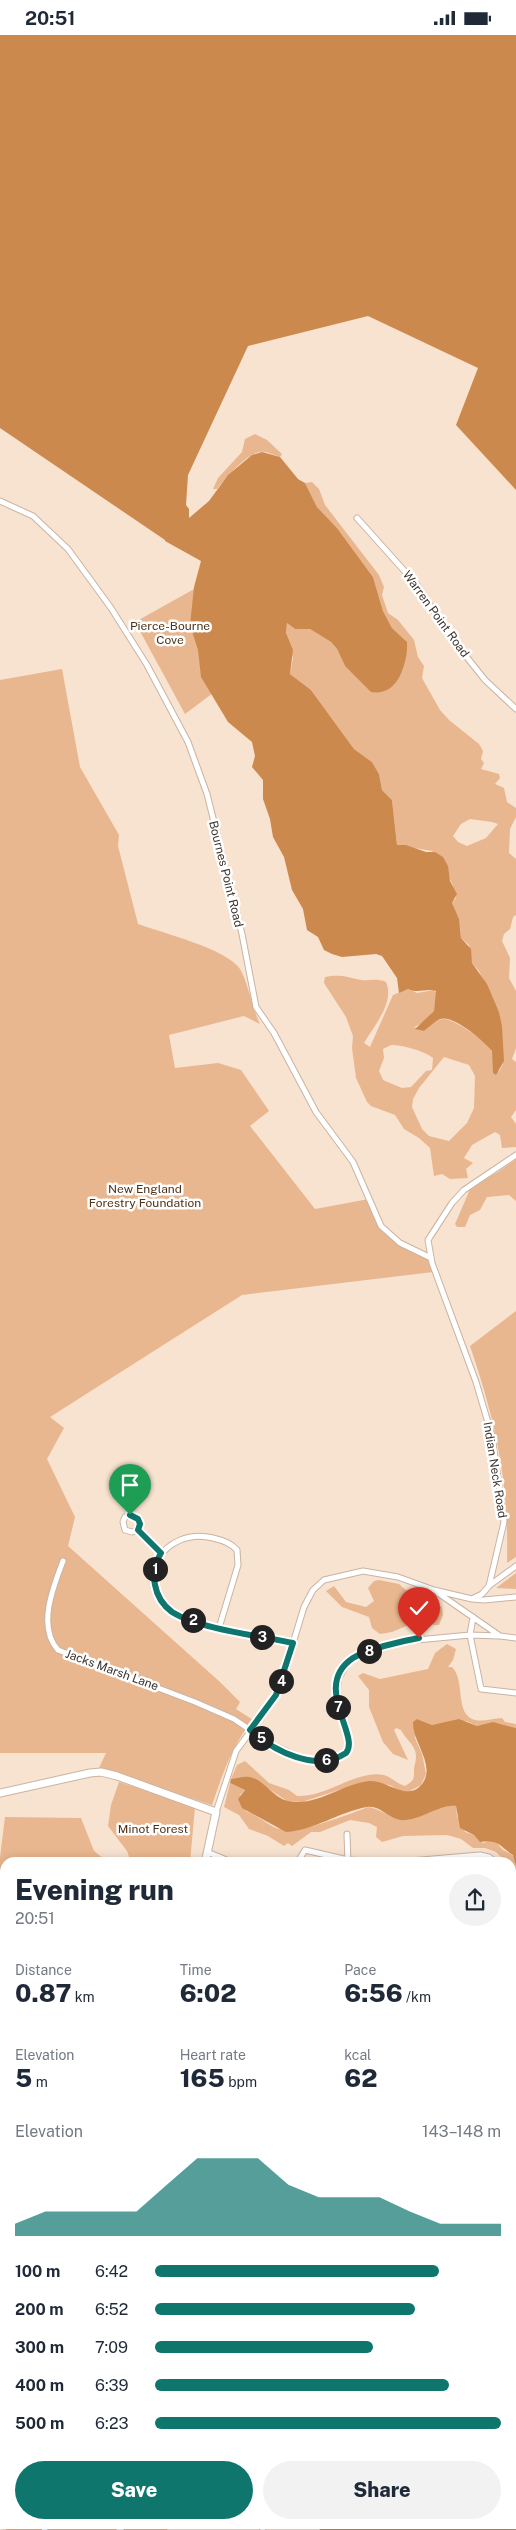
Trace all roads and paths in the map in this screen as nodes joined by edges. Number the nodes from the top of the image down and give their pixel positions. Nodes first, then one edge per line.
1 (0, 501) edge
2 (357, 518) dead end
3 (516, 709) edge
4 (516, 1155) edge
5 (430, 1258) junction
6 (138, 1530) dead end
7 (161, 1553) junction
8 (63, 1561) dead end
9 (516, 1566) edge
10 (489, 1586) junction
11 (434, 1590) junction
12 (516, 1597) edge
13 (472, 1599) junction
14 (473, 1617) junction
15 (219, 1627) junction
16 (470, 1635) junction
17 (500, 1637) junction
18 (516, 1638) edge
19 (293, 1643) junction
20 (516, 1693) edge
21 (250, 1730) junction
22 (0, 1793) edge
23 (216, 1812) junction
24 (347, 1834) dead end
25 (207, 1852) junction
26 (206, 1857) edge
27 (219, 1857) edge
28 (301, 1857) edge
29 (331, 1857) edge
30 (348, 1857) edge
31 (457, 1857) edge
32 (489, 1857) edge

1 - 5 street, Bournes Point Road
2 - 3 street, Warren Point Road
4 - 5 street, Indian Neck Road
5 - 10 street, Indian Neck Road
6 - 7 street
7 - 15 street
7 - 15 street
8 - 21 street, Jacks Marsh Lane
9 - 10 street
10 - 13 street
11 - 13 street
11 - 14 street
11 - 19 street
12 - 13 street
14 - 16 street
14 - 17 street
15 - 19 street
16 - 17 street
16 - 20 street
16 - 21 street, Jacks Marsh Lane
17 - 18 street
19 - 21 street
21 - 23 street
22 - 23 street
23 - 25 street
24 - 30 street
25 - 26 street
25 - 27 street
28 - 29 street
31 - 32 street

